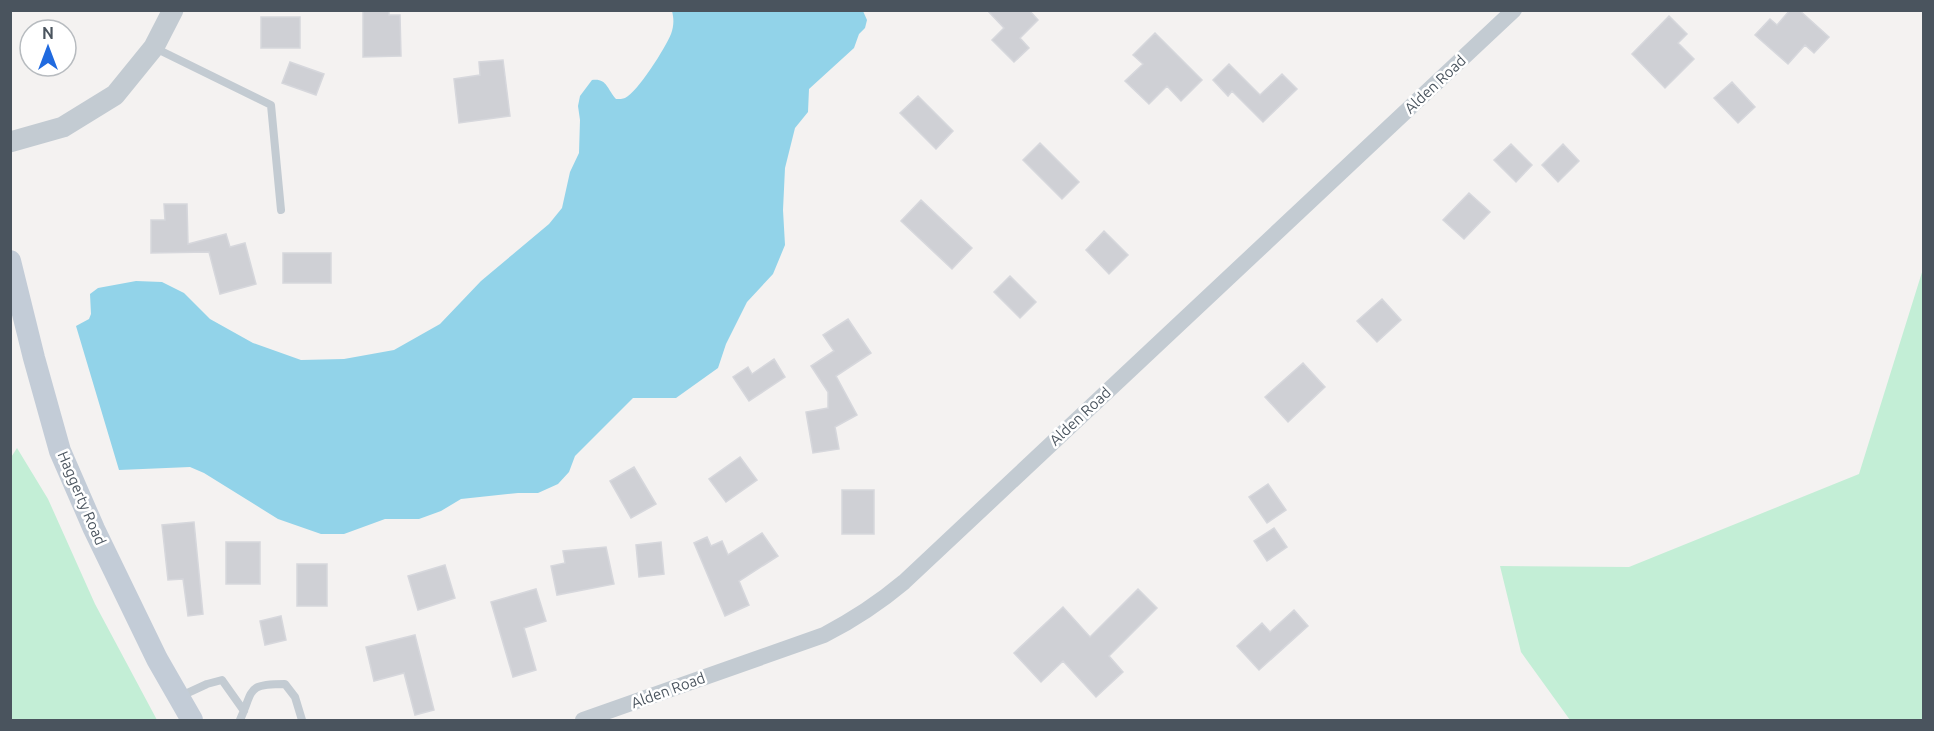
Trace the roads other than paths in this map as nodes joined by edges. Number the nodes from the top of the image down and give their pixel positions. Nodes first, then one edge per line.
1 (173, 10) edge
2 (1514, 10) edge
3 (154, 47) junction
4 (10, 142) edge
5 (281, 210) dead end
6 (10, 261) edge
7 (178, 698) junction
8 (244, 711) junction
9 (192, 720) edge
10 (240, 720) edge
11 (302, 720) edge
12 (583, 720) edge

1 - 3 street
2 - 12 street, Alden Road
3 - 4 street
3 - 5 lane
6 - 7 main road, Haggerty Road
7 - 8 lane
7 - 9 main road, Haggerty Road
8 - 10 lane
8 - 11 lane

